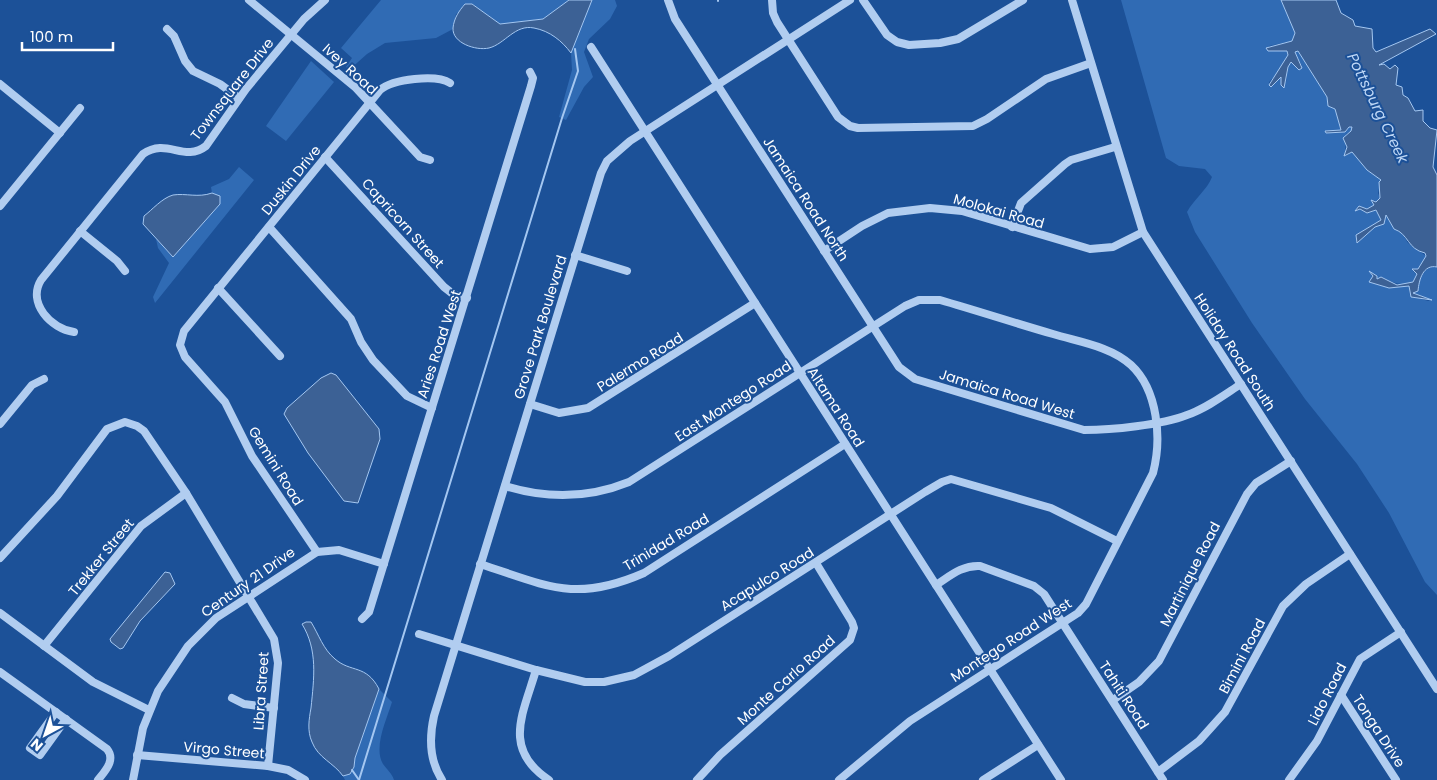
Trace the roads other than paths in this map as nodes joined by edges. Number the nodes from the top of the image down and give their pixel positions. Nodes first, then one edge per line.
1 (249, 0) edge
2 (324, 0) edge
3 (668, 0) edge
4 (772, 0) edge
5 (850, 0) edge
6 (863, 0) edge
7 (1023, 0) edge
8 (1072, 0) edge
9 (167, 29) dead end
10 (291, 34) junction
11 (788, 40) junction
12 (591, 47) dead end
13 (1090, 63) junction
14 (530, 72) dead end
15 (450, 83) dead end
16 (0, 84) edge
17 (717, 85) junction
18 (239, 98) junction
19 (370, 102) junction
20 (80, 108) dead end
21 (645, 132) junction
22 (60, 134) junction
23 (1115, 147) junction
24 (325, 157) junction
25 (430, 160) dead end
26 (0, 206) edge
27 (1012, 226) junction
28 (269, 227) junction
29 (80, 231) junction
30 (1143, 232) junction
31 (824, 251) junction
32 (575, 255) junction
33 (125, 271) dead end
34 (627, 271) dead end
35 (218, 288) junction
36 (467, 298) junction
37 (755, 303) junction
38 (873, 326) junction
39 (74, 332) dead end
40 (180, 345) joint
41 (280, 356) dead end
42 (800, 373) junction
43 (44, 379) dead end
44 (1241, 384) junction
45 (530, 404) junction
46 (432, 408) junction
47 (1156, 422) junction
48 (0, 424) edge
49 (845, 444) junction
50 (1291, 462) junction
51 (505, 486) junction
52 (186, 493) junction
53 (891, 515) junction
54 (1117, 541) junction
55 (317, 552) junction
56 (1350, 554) junction
57 (0, 558) edge
58 (816, 563) junction
59 (384, 564) junction
60 (480, 564) junction
61 (936, 585) junction
62 (248, 596) junction
63 (0, 613) edge
64 (362, 619) dead end
65 (1063, 623) junction
66 (1400, 632) junction
67 (419, 634) dead end
68 (44, 646) junction
69 (456, 646) junction
70 (536, 670) junction
71 (990, 670) junction
72 (0, 672) edge
73 (1437, 689) edge
74 (1341, 695) junction
75 (232, 698) dead end
76 (1113, 700) junction
77 (274, 708) junction
78 (149, 710) junction
79 (56, 712) junction
80 (66, 720) junction
81 (1038, 745) junction
82 (137, 755) junction
83 (268, 766) junction
84 (1158, 772) junction
85 (98, 780) edge
86 (133, 780) edge
87 (306, 780) edge
88 (442, 780) edge
89 (549, 780) edge
90 (697, 780) edge
91 (839, 780) edge
92 (983, 780) edge
93 (1061, 780) edge
94 (1163, 780) edge
95 (1289, 780) edge
96 (1396, 780) edge

1 - 10 street, Ivey Road
2 - 10 street, Townsquare Drive
3 - 17 street, Jamaica Road North
4 - 11 street
5 - 11 street, Grove Park Boulevard
6 - 7 street
8 - 13 street, Holiday Road South
9 - 18 street
10 - 18 street, Townsquare Drive
10 - 19 street, Ivey Road
11 - 13 street
11 - 17 street, Grove Park Boulevard
12 - 21 street, Altama Road
13 - 23 street, Holiday Road South
14 - 36 street, Aries Road West
15 - 19 street, Duskin Drive
16 - 22 street
17 - 21 street, Grove Park Boulevard
17 - 31 street, Jamaica Road North
18 - 29 street, Townsquare Drive
19 - 24 street, Duskin Drive
19 - 25 street, Ivey Road
20 - 22 street
21 - 32 street, Grove Park Boulevard
21 - 37 street, Altama Road
22 - 26 street
23 - 27 street
23 - 30 street, Holiday Road South
24 - 28 street, Duskin Drive
24 - 36 street, Capricorn Street
27 - 30 street, Molokai Road
27 - 31 street, Molokai Road
28 - 35 street, Duskin Drive
28 - 46 street
29 - 33 street
29 - 39 street, Townsquare Drive
30 - 44 street, Holiday Road South
31 - 38 street, Jamaica Road North
32 - 34 street
32 - 45 street, Grove Park Boulevard
35 - 40 street, Duskin Drive
35 - 41 street
36 - 46 street, Aries Road West
37 - 42 street, Altama Road
37 - 45 street, Palermo Road
38 - 42 street, East Montego Road
38 - 47 street, Jamaica Road West
38 - 47 street, East Montego Road
40 - 55 street, Gemini Road
42 - 49 street, Altama Road
42 - 51 street, East Montego Road
43 - 48 street
44 - 47 street, Jamaica Road West
44 - 50 street, Holiday Road South
45 - 51 street, Grove Park Boulevard
46 - 59 street, Aries Road West
47 - 54 street, Montego Road West
49 - 53 street, Altama Road
49 - 60 street, Trinidad Road
50 - 56 street, Holiday Road South
50 - 76 street, Martinique Road
51 - 60 street, Grove Park Boulevard
52 - 57 street, Libra Street
52 - 62 street, Libra Street
52 - 68 street, Trekker Street
53 - 54 street, Acapulco Road
53 - 58 street, Acapulco Road
53 - 61 street, Altama Road
54 - 65 street, Montego Road West
55 - 59 street, Century 21 Drive
55 - 62 street, Century 21 Drive
56 - 66 street, Holiday Road South
56 - 84 street, Bimini Road
58 - 70 street, Acapulco Road
58 - 90 street, Monte Carlo Road
59 - 64 street, Aries Road West
60 - 69 street, Grove Park Boulevard
61 - 65 street, Tahiti Road
61 - 71 street, Altama Road
62 - 77 street, Libra Street
62 - 78 street, Century 21 Drive
63 - 68 street
65 - 71 street, Montego Road West
65 - 76 street, Tahiti Road
66 - 73 street, Holiday Road South
66 - 74 street, Lido Road
67 - 69 street, Acapulco Road
68 - 78 street
69 - 70 street, Acapulco Road
69 - 88 street, Grove Park Boulevard
70 - 89 street
71 - 81 street, Altama Road
71 - 91 street, Montego Road West
72 - 79 street
74 - 95 street, Lido Road
74 - 96 street, Tonga Drive
75 - 77 street
76 - 84 street, Tahiti Road
77 - 83 street, Libra Street
78 - 82 street, Century 21 Drive
79 - 80 street
79 - 80 street
80 - 85 street
81 - 92 street
81 - 93 street, Altama Road
82 - 83 street, Virgo Street
82 - 86 street, Century 21 Drive
83 - 87 street, Virgo Street
84 - 94 street, Tahiti Road

